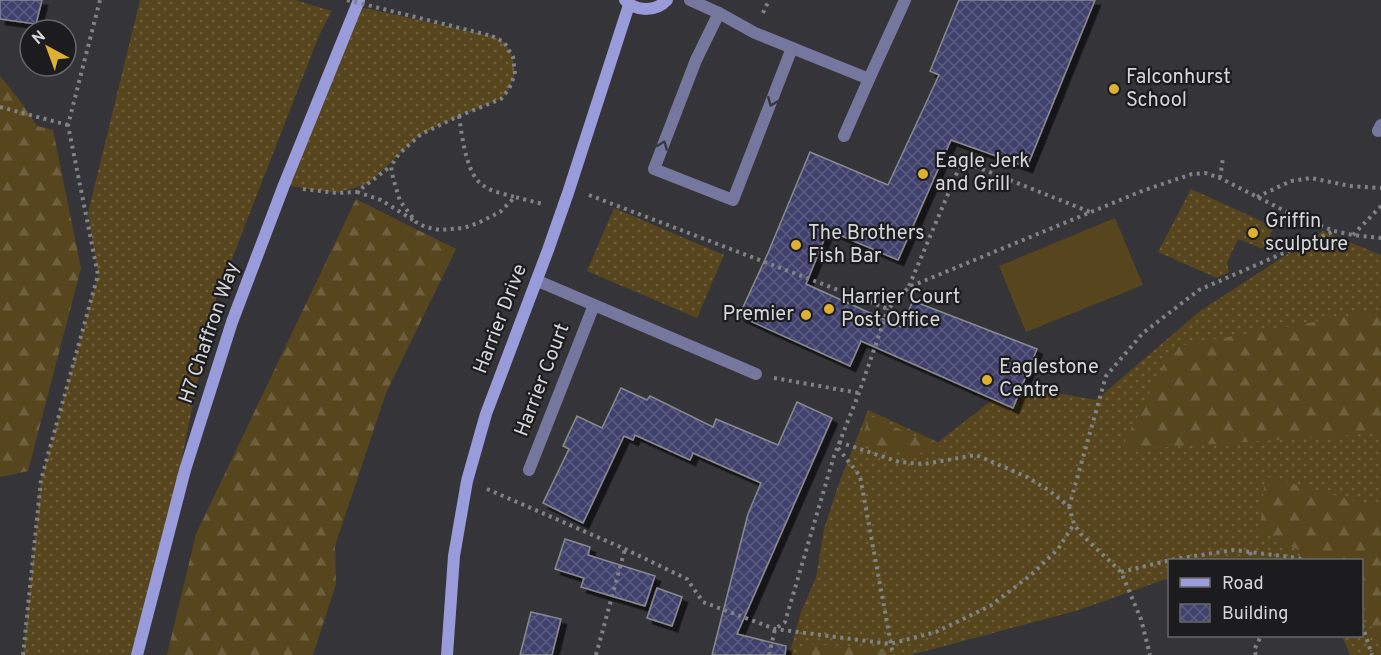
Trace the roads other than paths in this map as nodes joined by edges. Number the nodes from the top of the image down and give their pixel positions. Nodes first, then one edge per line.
1 (359, 0) edge
2 (668, 0) edge
3 (690, 0) edge
4 (905, 0) edge
5 (627, 2) edge
6 (719, 13) junction
7 (792, 48) junction
8 (868, 79) junction
9 (844, 136) dead end
10 (538, 281) junction
11 (594, 305) junction
12 (756, 374) road end
13 (529, 470) dead end
14 (137, 655) edge
15 (447, 655) edge

1 - 14 street, H7 Chaffron Way
2 - 5 street
3 - 6 street
4 - 8 street
5 - 10 street, Harrier Drive
6 - 7 street
7 -> 6 street
7 - 8 street
8 - 9 street
10 - 11 street, Harrier Court
10 - 15 street, Harrier Drive
11 - 12 street, Harrier Court
11 - 13 street, Harrier Court

